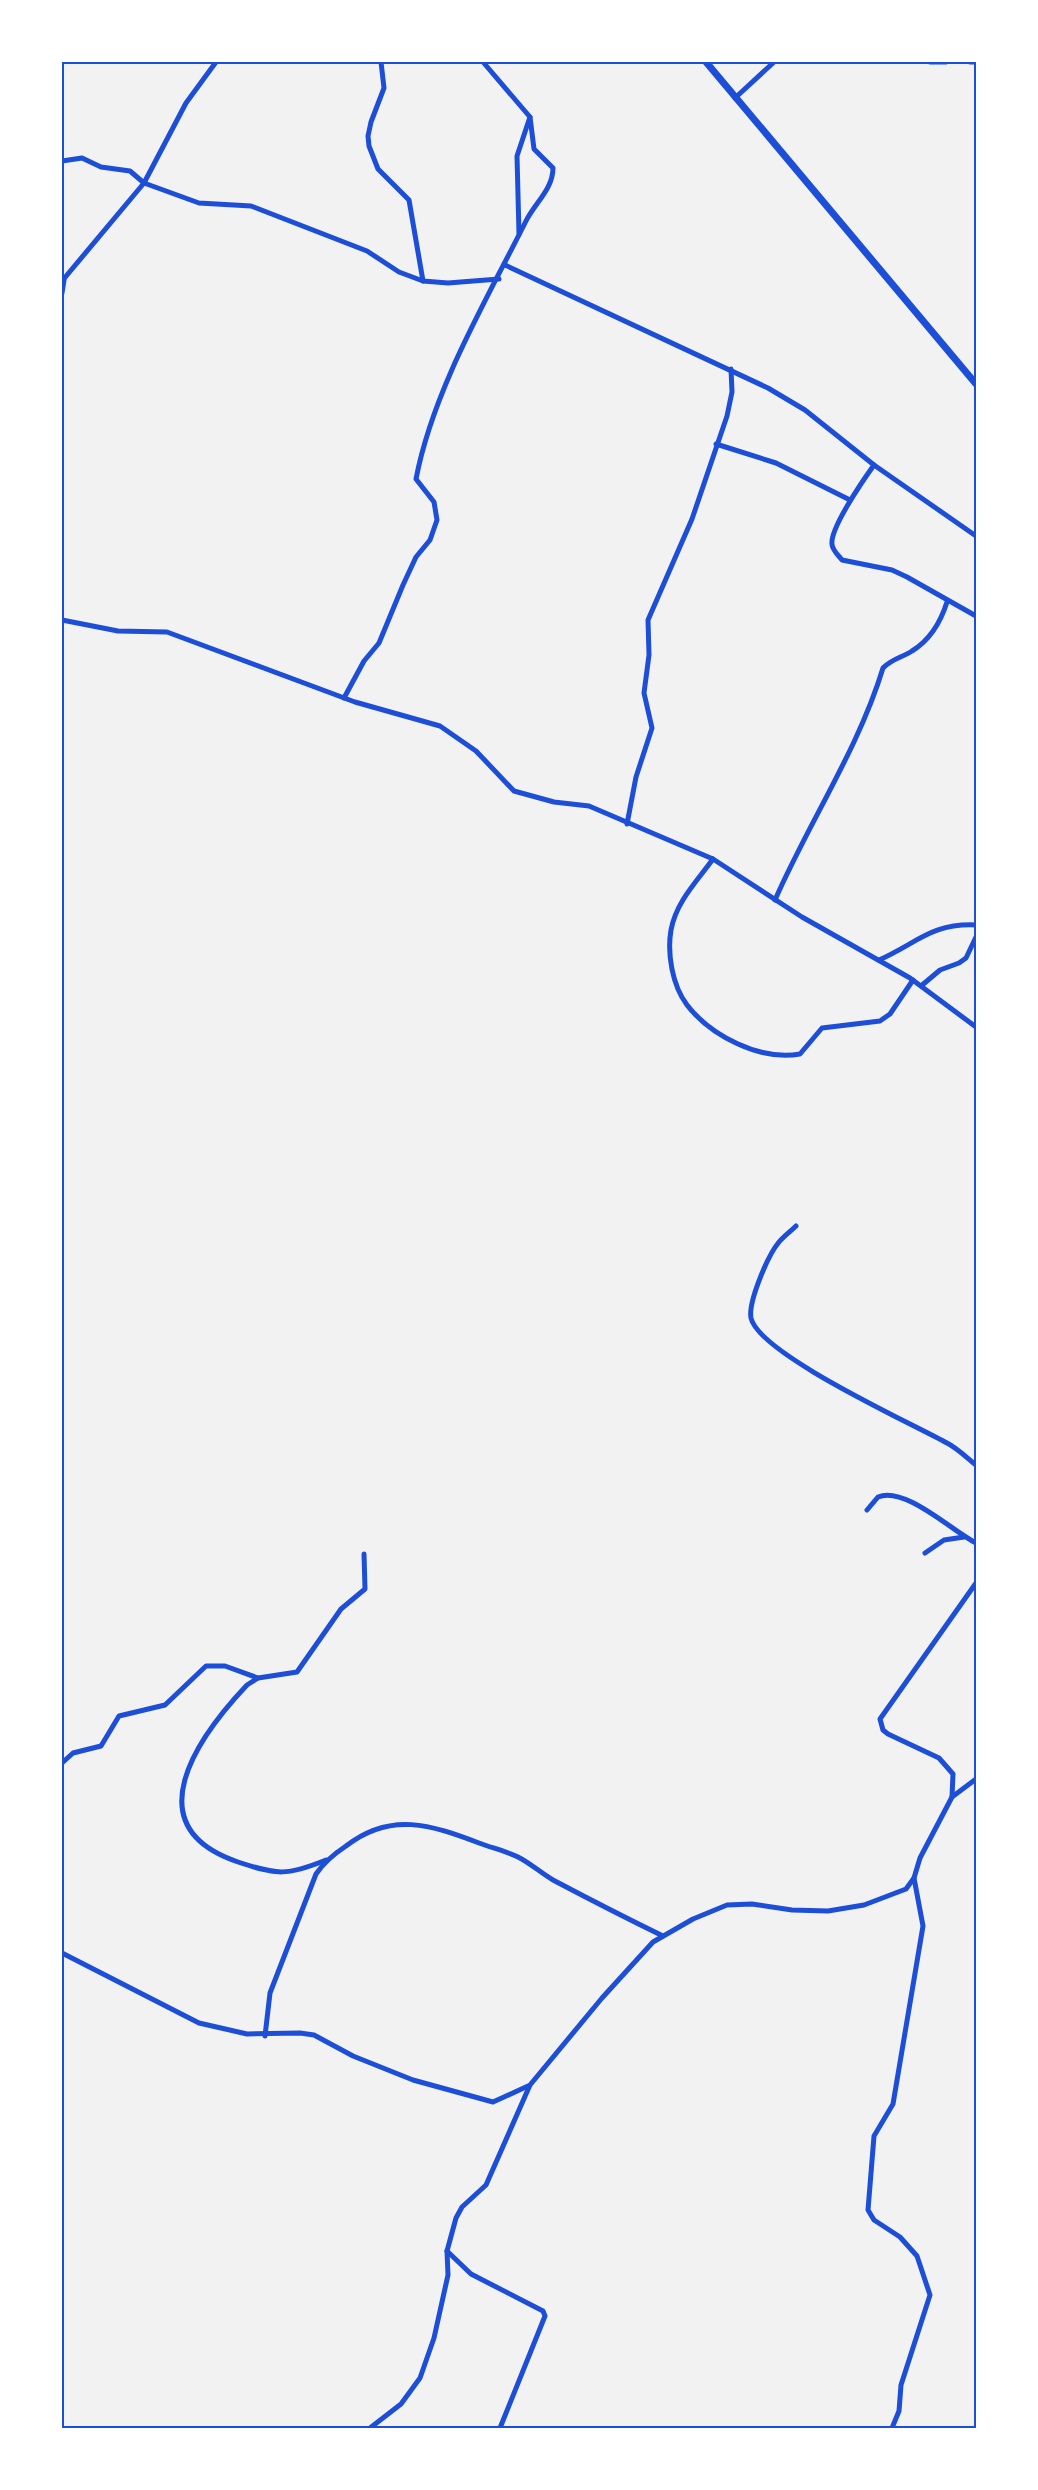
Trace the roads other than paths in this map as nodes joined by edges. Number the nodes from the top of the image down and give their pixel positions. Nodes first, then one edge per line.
1 (216, 62) edge
2 (381, 62) edge
3 (483, 62) edge
4 (705, 62) edge
5 (774, 62) edge
6 (930, 62) edge
7 (946, 62) edge
8 (970, 62) edge
9 (976, 62) edge
10 (735, 98) junction
11 (530, 117) junction
12 (62, 161) edge
13 (144, 183) junction
14 (520, 236) junction
15 (505, 265) junction
16 (499, 279) junction
17 (63, 280) edge
18 (423, 281) junction
19 (62, 293) edge
20 (731, 369) junction
21 (976, 384) edge
22 (717, 444) junction
23 (874, 465) junction
24 (850, 500) junction
25 (976, 536) edge
26 (947, 602) junction
27 (976, 616) edge
28 (62, 620) edge
29 (344, 698) junction
30 (627, 824) junction
31 (713, 859) junction
32 (775, 900) junction
33 (976, 925) edge
34 (976, 936) edge
35 (879, 960) junction
36 (913, 980) junction
37 (921, 986) junction
38 (976, 1027) edge
39 (796, 1226) dead end
40 (976, 1465) edge
41 (867, 1510) dead end
42 (964, 1537) junction
43 (976, 1544) edge
44 (925, 1553) dead end
45 (363, 1554) dead end
46 (976, 1583) edge
47 (258, 1678) junction
48 (62, 1763) edge
49 (976, 1779) edge
50 (952, 1797) junction
51 (327, 1860) junction
52 (914, 1878) junction
53 (663, 1936) junction
54 (62, 1953) edge
55 (265, 2036) junction
56 (530, 2085) junction
57 (447, 2250) junction
58 (896, 2420) junction
59 (370, 2428) edge
60 (500, 2428) edge
61 (892, 2428) edge
62 (899, 2428) edge

1 - 13 street
2 - 18 street
3 - 11 street
4 - 10 street
5 - 10 street
6 - 7 street
8 - 9 street
10 - 21 street
11 - 14 street
11 - 14 street
12 - 13 street
13 - 17 street
13 - 18 street
14 - 15 street
15 - 16 street
15 - 20 street
16 - 18 street
16 - 29 street
17 - 19 street
20 - 22 street
20 - 23 street
22 - 24 street
22 - 30 street
23 - 24 street
23 - 25 street
24 - 26 street
26 - 27 street
26 - 32 street
28 - 29 street
29 - 30 street
30 - 31 street
31 - 32 street
31 - 36 street
32 - 35 street
33 - 35 street
34 - 37 street
35 - 36 street
36 - 37 street
37 - 38 street
39 - 40 street
41 - 42 street
42 - 43 street
42 - 44 street
45 - 47 street
46 - 50 street
47 - 48 street
47 - 51 street
49 - 50 street
50 - 52 street
51 - 53 street
51 - 55 street
52 - 53 street
52 - 58 street
53 - 56 street
54 - 55 street
55 - 56 street
56 - 57 street
57 - 59 street
57 - 60 street
58 - 61 street
58 - 62 street

